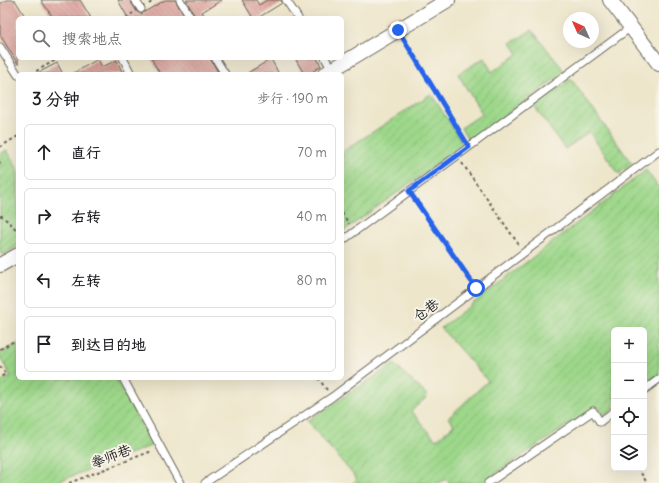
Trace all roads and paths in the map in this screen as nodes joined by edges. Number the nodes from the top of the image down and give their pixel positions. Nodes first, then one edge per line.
1 (135, 0) edge
2 (180, 0) edge
3 (286, 0) edge
4 (610, 0) edge
5 (441, 2) edge
6 (141, 9) dead end
7 (190, 16) edge
8 (297, 16) edge
9 (630, 27) junction
10 (398, 30) junction
11 (0, 47) edge
12 (344, 58) edge
13 (55, 60) edge
14 (124, 60) edge
15 (216, 60) edge
16 (340, 60) edge
17 (659, 64) edge
18 (327, 67) edge
19 (16, 72) edge
20 (34, 72) edge
21 (130, 72) edge
22 (224, 72) edge
23 (16, 137) edge
24 (0, 147) edge
25 (469, 147) junction
26 (659, 151) edge
27 (457, 156) junction
28 (409, 191) junction
29 (0, 216) edge
30 (344, 216) edge
31 (16, 229) edge
32 (353, 232) junction
33 (344, 239) edge
34 (524, 252) junction
35 (16, 256) edge
36 (0, 265) edge
37 (476, 288) junction
38 (16, 340) edge
39 (0, 349) edge
40 (0, 366) edge
41 (0, 377) edge
42 (659, 379) edge
43 (124, 380) edge
44 (319, 380) edge
45 (647, 388) edge
46 (332, 397) junction
47 (611, 413) edge
48 (160, 447) junction
49 (640, 471) edge
50 (69, 483) edge
51 (180, 483) edge
52 (205, 483) edge
53 (488, 483) edge
54 (647, 483) edge

1 - 6 lane
2 - 7 lane
3 - 8 lane
4 - 9 street
5 - 10 street
9 - 17 street
9 - 25 lane
10 - 12 street
10 - 25 path
11 - 19 lane
13 - 20 path
14 - 21 lane
15 - 22 lane
16 - 18 street
23 - 24 path
25 - 27 lane
26 - 34 lane, 仓巷
27 - 28 lane
27 - 34 path
28 - 32 lane
28 - 37 path
29 - 31 path
30 - 32 path
32 - 33 lane
34 - 37 lane, 仓巷
35 - 36 street
37 - 46 lane, 仓巷
38 - 39 path
40 - 41 path
42 - 45 lane
43 - 48 lane
44 - 46 path
46 - 52 lane, 仓巷
47 - 53 lane
48 - 50 path, 拳师巷
48 - 51 lane
49 - 54 path

